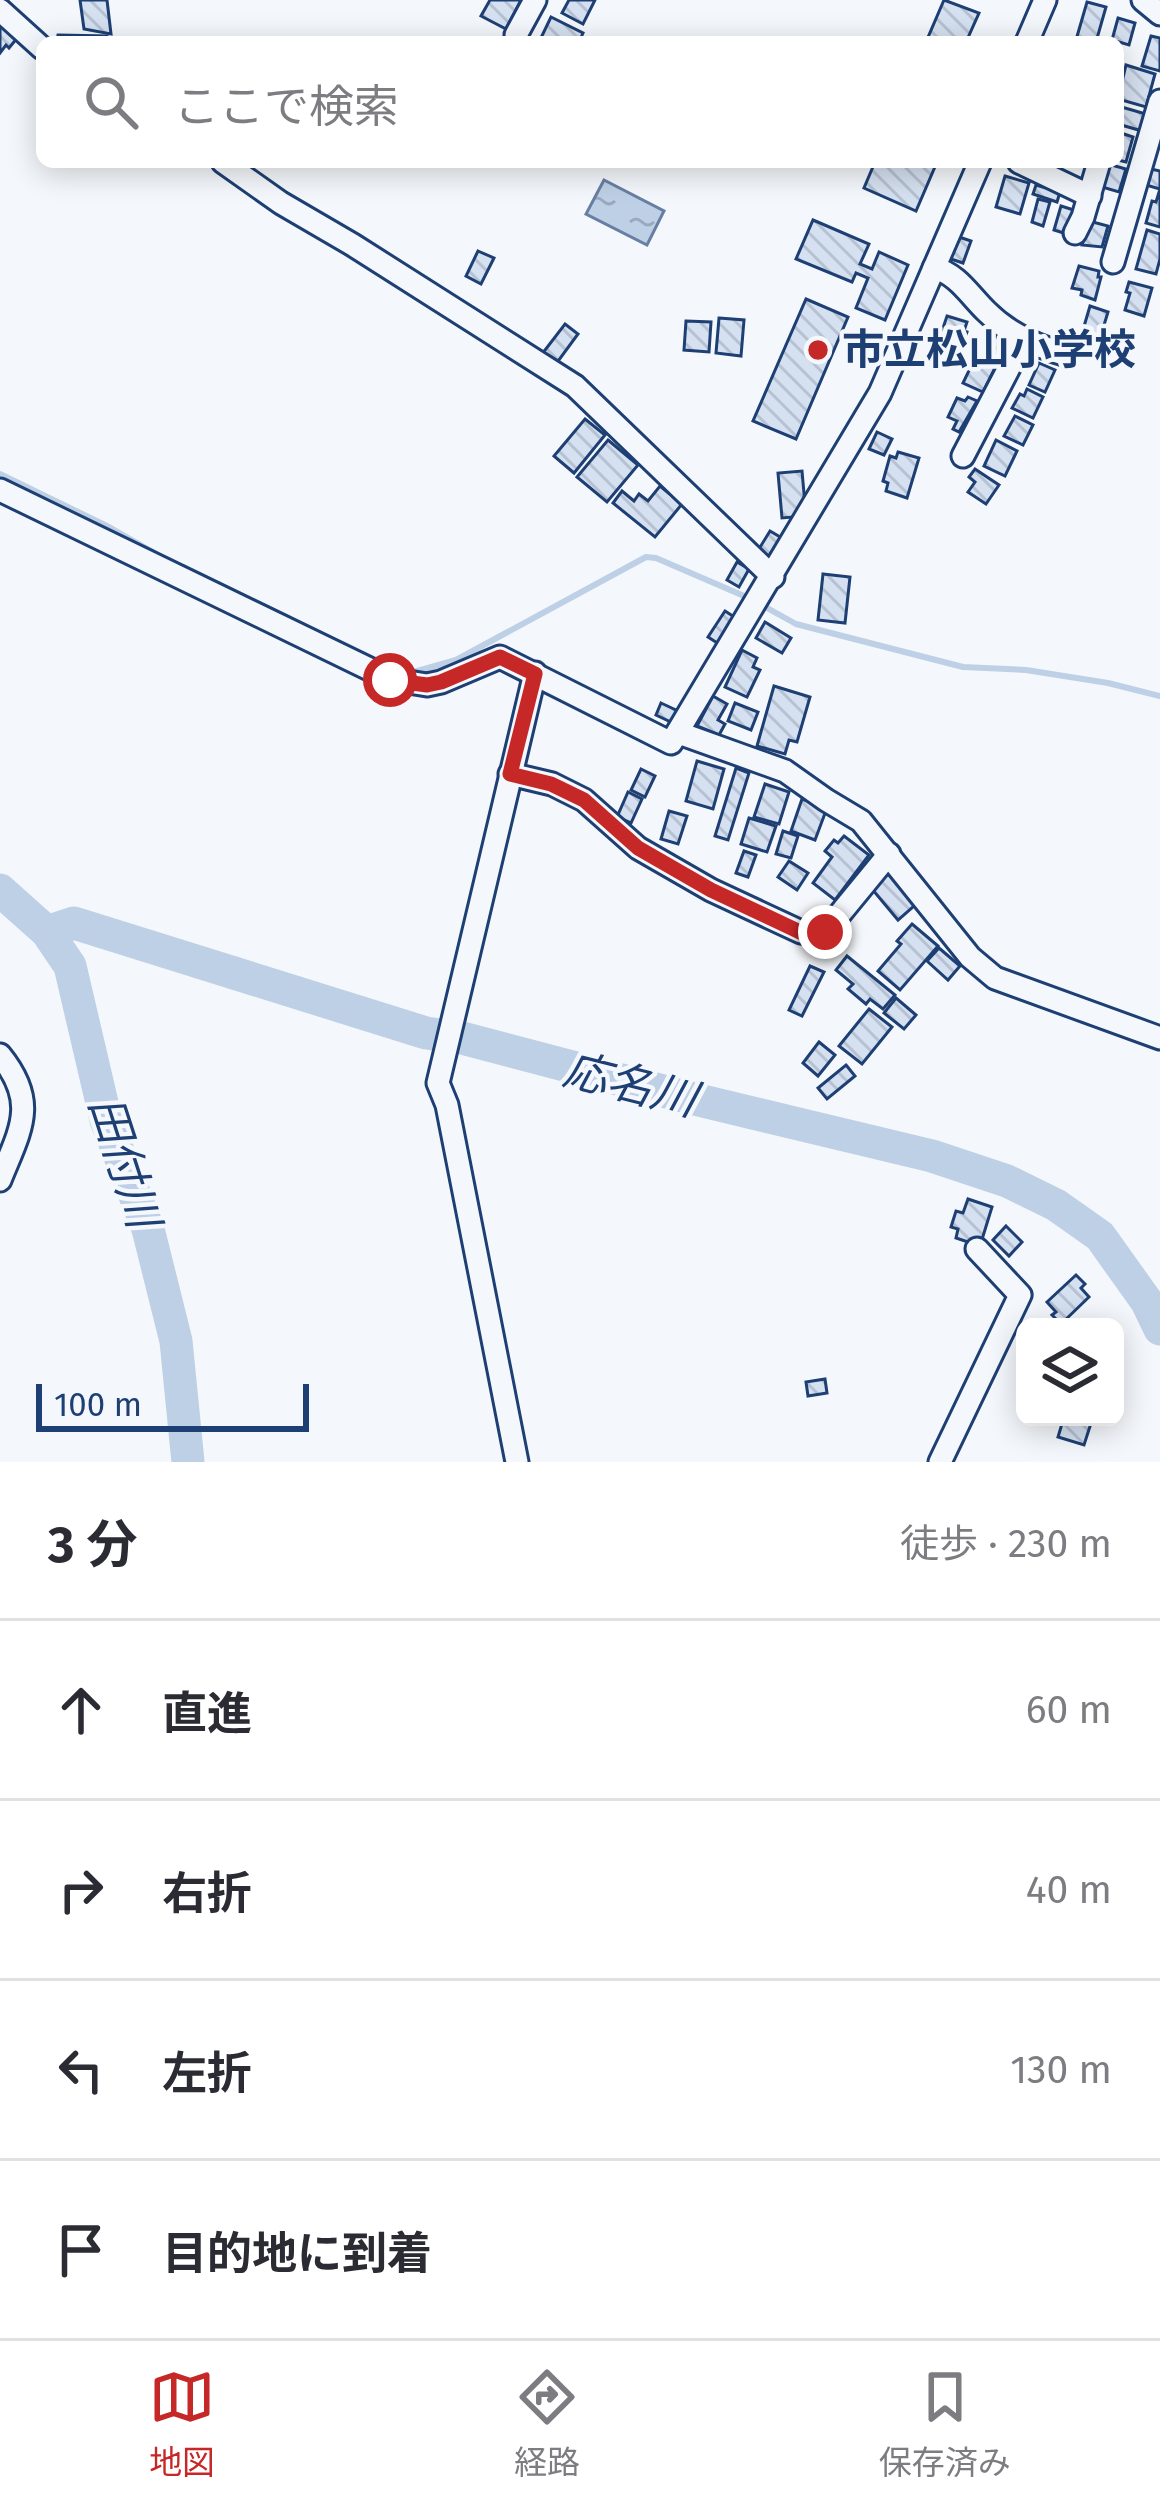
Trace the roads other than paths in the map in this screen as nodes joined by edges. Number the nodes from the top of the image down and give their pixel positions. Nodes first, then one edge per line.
1 (535, 0) edge
2 (1045, 0) edge
3 (1143, 0) edge
4 (0, 10) edge
5 (1160, 14) edge
6 (516, 35) dead end
7 (1030, 36) edge
8 (36, 43) edge
9 (1160, 100) edge
10 (231, 168) edge
11 (977, 168) edge
12 (1032, 168) edge
13 (1097, 168) edge
14 (1090, 196) junction
15 (1075, 233) dead end
16 (1113, 262) dead end
17 (934, 268) junction
18 (1024, 339) junction
19 (1066, 355) dead end
20 (963, 456) dead end
21 (0, 490) edge
22 (772, 577) junction
23 (535, 674) junction
24 (679, 733) junction
25 (510, 774) junction
26 (889, 854) junction
27 (1160, 1039) edge
28 (0, 1055) edge
29 (0, 1180) edge
30 (977, 1249) dead end
31 (517, 1462) edge
32 (940, 1462) edge

1 - 6 street
2 - 7 street
3 - 5 street
4 - 8 street
9 - 16 street
10 - 22 street
11 - 17 street
12 - 14 street
13 - 14 street
14 - 15 street
17 - 18 street
17 - 22 street
18 - 19 street
18 - 20 street
21 - 23 street
22 - 24 street
23 - 24 street
23 - 25 street
24 - 26 street
25 - 26 street
25 - 31 street
26 - 27 street
28 - 29 street
30 - 32 street

